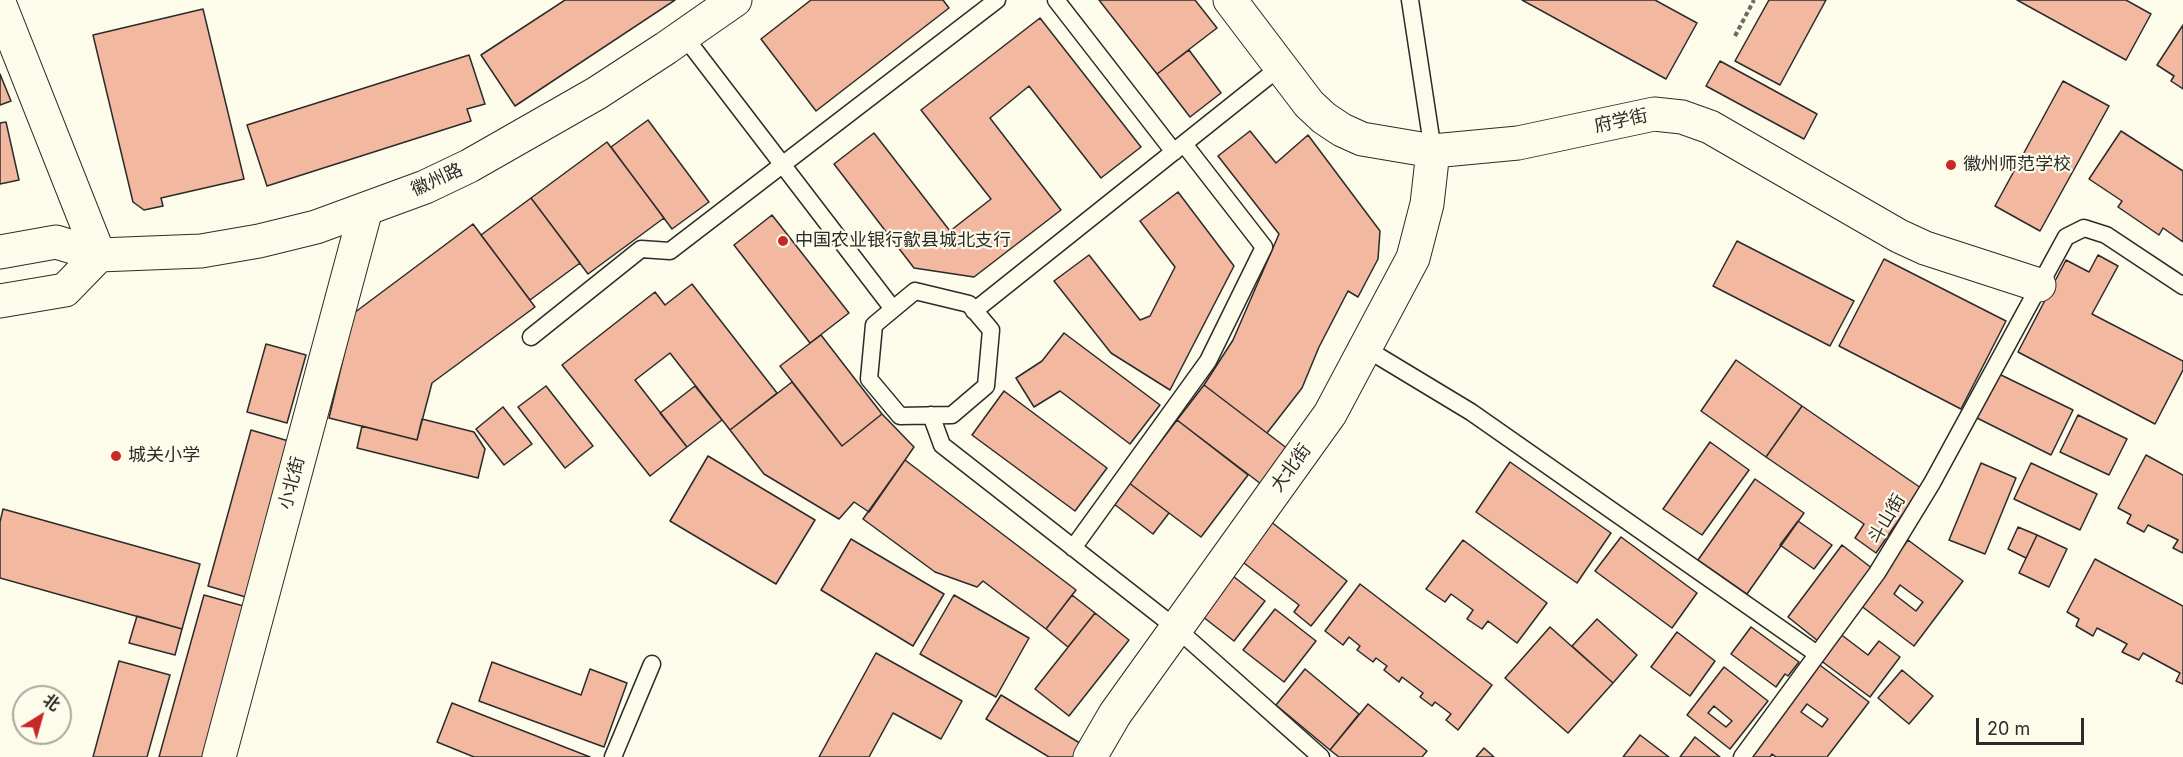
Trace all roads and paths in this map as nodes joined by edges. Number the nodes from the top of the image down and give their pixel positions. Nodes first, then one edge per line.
1 (735, 0) edge
2 (997, 0) edge
3 (1056, 0) edge
4 (1230, 0) edge
5 (1410, 0) edge
6 (1754, 0) edge
7 (0, 5) edge
8 (684, 36) junction
9 (1735, 36) dead end
10 (1281, 67) junction
11 (1179, 148) junction
12 (1433, 151) junction
13 (782, 164) junction
14 (366, 208) junction
15 (0, 252) edge
16 (99, 255) junction
17 (2039, 285) junction
18 (2183, 286) edge
19 (0, 301) edge
20 (893, 309) junction
21 (974, 310) junction
22 (531, 337) dead end
23 (1365, 348) junction
24 (931, 415) junction
25 (1073, 548) junction
26 (1176, 628) junction
27 (1817, 654) junction
28 (652, 664) dead end
29 (219, 757) edge
30 (613, 757) edge
31 (1090, 757) edge
32 (1322, 757) edge
33 (1742, 757) edge

1 - 8 street, 徽州路
2 - 13 lane
3 - 11 lane
4 - 10 street, 府学街
5 - 12 lane
6 - 9 path
7 - 16 street
8 - 13 lane
8 - 14 street, 徽州路
10 - 11 lane
10 - 12 street, 府学街
11 - 21 lane
11 - 25 lane
12 - 17 street, 府学街
12 - 23 street, 大北街
13 - 20 lane
13 - 22 lane
14 - 16 street, 徽州路
14 - 29 street, 小北街
15 - 16 street, 徽州路
16 - 19 street
17 - 18 lane, 斗山街
17 - 27 lane, 斗山街
20 - 21 lane
20 - 24 lane
21 - 24 lane
23 - 26 street, 大北街
23 - 27 lane
24 - 25 lane
25 - 26 lane
26 - 31 street, 大北街
26 - 32 lane
27 - 33 lane, 斗山街
28 - 30 lane

